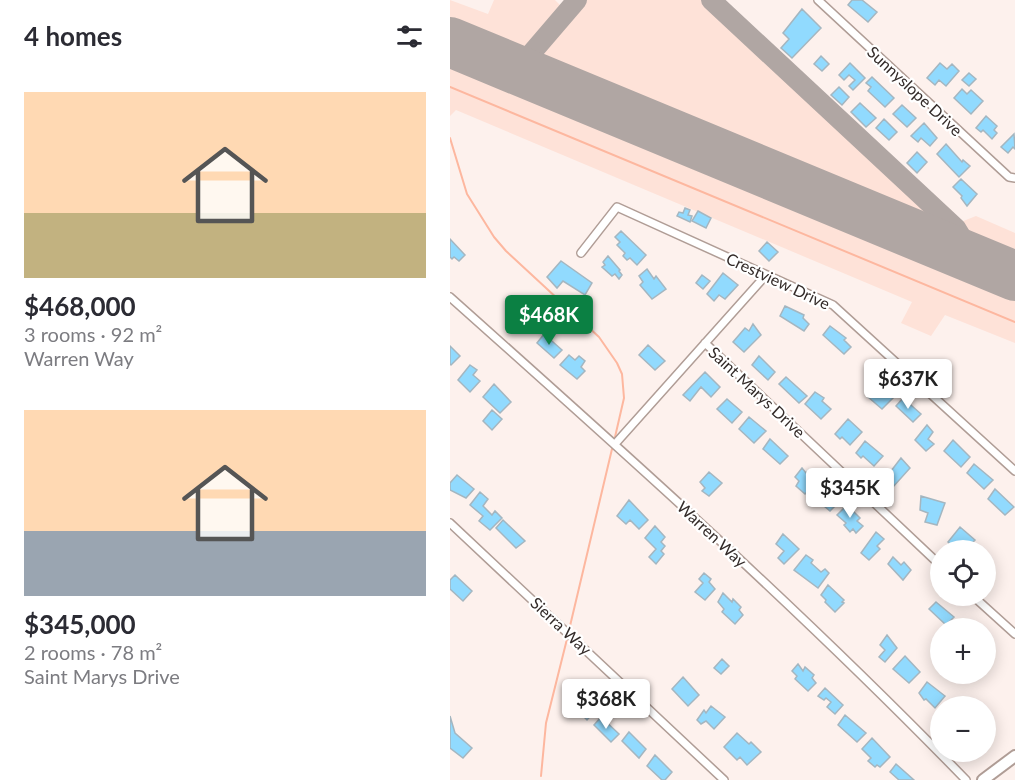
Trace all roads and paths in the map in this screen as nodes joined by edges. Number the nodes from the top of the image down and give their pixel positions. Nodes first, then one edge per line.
1 (818, 0) edge
2 (1015, 178) edge
3 (581, 253) dead end
4 (766, 275) junction
5 (450, 297) edge
6 (705, 344) junction
7 (615, 444) junction
8 (1015, 471) edge
9 (450, 523) edge
10 (930, 556) edge
11 (985, 606) edge
12 (1015, 634) edge
13 (1015, 756) edge
14 (724, 780) edge
15 (966, 780) edge
16 (983, 780) edge

1 - 2 street, Sunnyslope Drive
3 - 4 street, Crestview Drive
4 - 6 street
4 - 8 street, Crestview Drive
5 - 7 street, Warren Way
6 - 7 street
6 - 10 street, Saint Marys Drive
7 - 15 street, Warren Way
9 - 14 street, Sierra Way
11 - 12 street
13 - 16 main road

